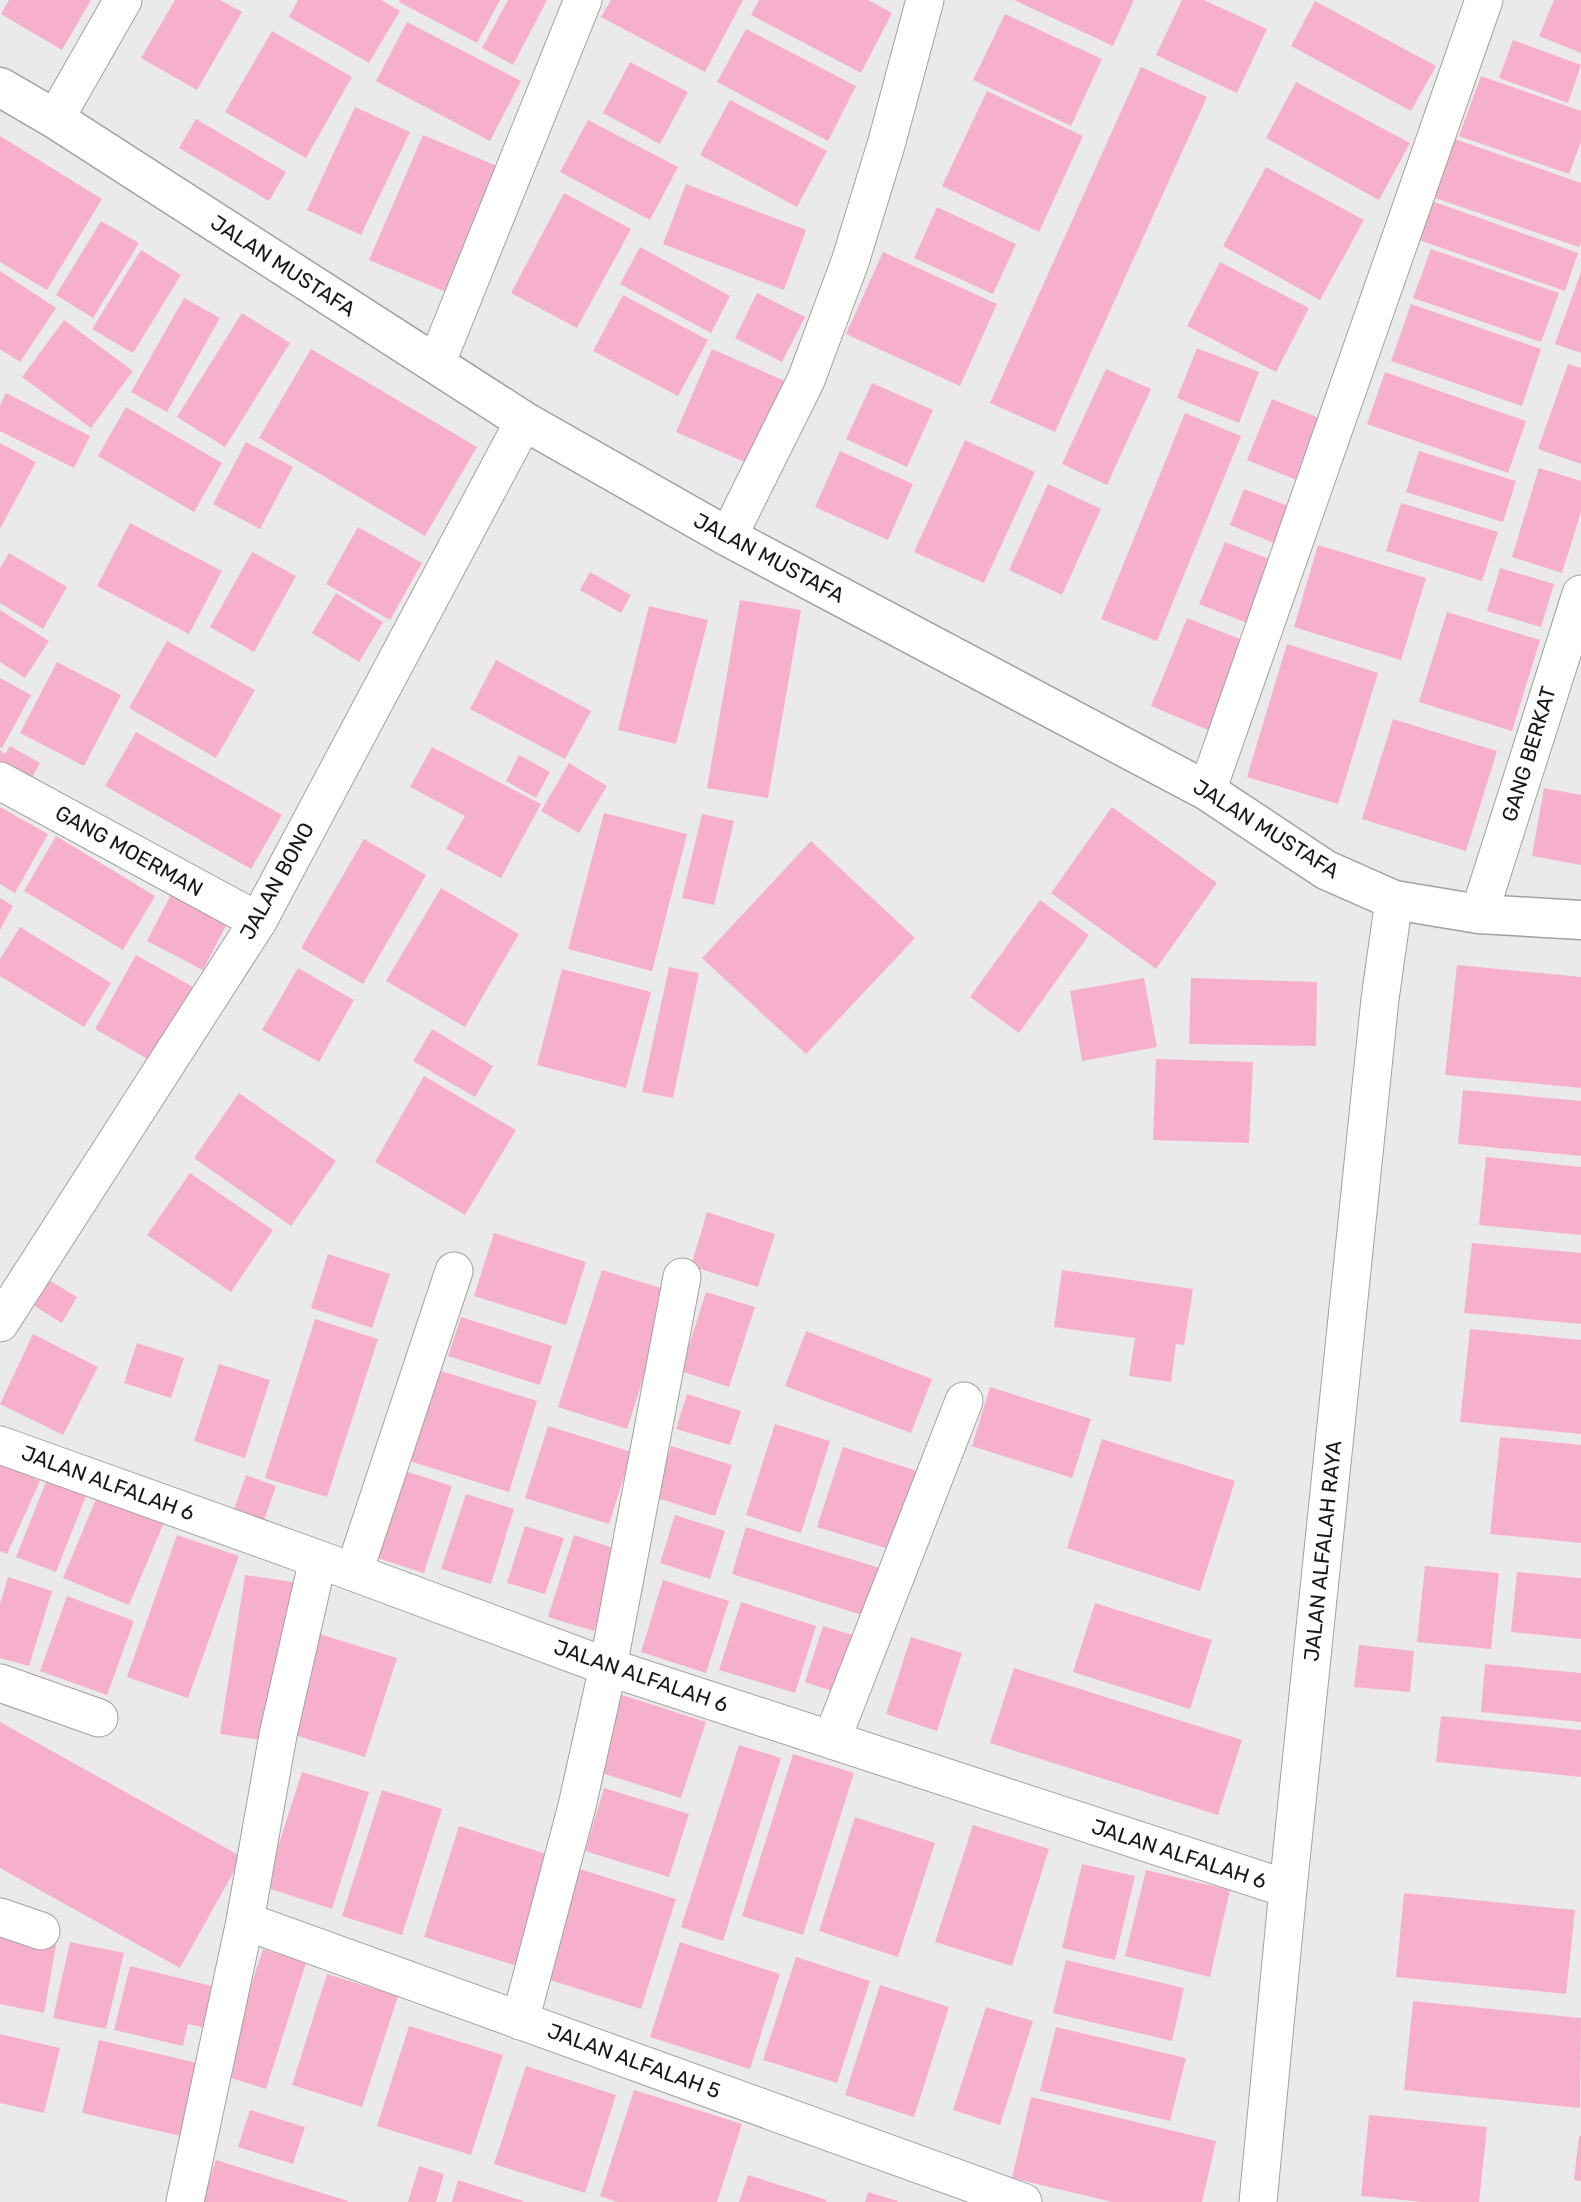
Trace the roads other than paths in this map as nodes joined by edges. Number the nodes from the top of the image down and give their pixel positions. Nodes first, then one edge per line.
1 (123, 0) edge
2 (583, 0) edge
3 (925, 0) edge
4 (1484, 0) edge
5 (2, 93) edge
6 (55, 119) junction
7 (436, 365) junction
8 (524, 421) junction
9 (728, 537) junction
10 (1581, 594) edge
11 (0, 780) edge
12 (1207, 791) junction
13 (1394, 900) junction
14 (1479, 914) junction
15 (1581, 920) edge
16 (258, 921) junction
17 (454, 1271) dead end
18 (682, 1277) dead end
19 (0, 1323) edge
20 (964, 1401) dead end
21 (0, 1445) edge
22 (318, 1559) junction
23 (354, 1572) junction
24 (608, 1667) junction
25 (0, 1683) edge
26 (99, 1718) dead end
27 (832, 1739) junction
28 (1288, 1889) junction
29 (0, 1917) edge
30 (245, 1920) junction
31 (41, 1931) dead end
32 (520, 2021) junction
33 (185, 2202) edge
34 (1023, 2202) edge
35 (1258, 2202) edge

1 - 6 street
2 - 7 street
3 - 9 street
4 - 12 street
5 - 6 street, JALAN MUSTAFA
6 - 7 street, JALAN MUSTAFA
7 - 8 street, JALAN MUSTAFA
8 - 9 street, JALAN MUSTAFA
8 - 16 street, JALAN BONO
9 - 12 street, JALAN MUSTAFA
10 - 14 street, GANG BERKAT
11 - 16 street, GANG MOERMAN
12 - 13 street, JALAN MUSTAFA
13 - 14 street, JALAN MUSTAFA
13 - 28 street, JALAN ALFALAH RAYA
14 - 15 street, JALAN MUSTAFA
16 - 19 street, JALAN BONO
17 - 23 street
18 - 24 street
20 - 27 street
21 - 22 street, JALAN ALFALAH 6
22 - 23 street, JALAN ALFALAH 6
22 - 30 street
23 - 24 street, JALAN ALFALAH 6
24 - 27 street, JALAN ALFALAH 6
24 - 32 street
25 - 26 street
27 - 28 street, JALAN ALFALAH 6
28 - 35 street, JALAN ALFALAH RAYA
29 - 31 street
30 - 32 street, JALAN ALFALAH 5
30 - 33 street
32 - 34 street, JALAN ALFALAH 5

